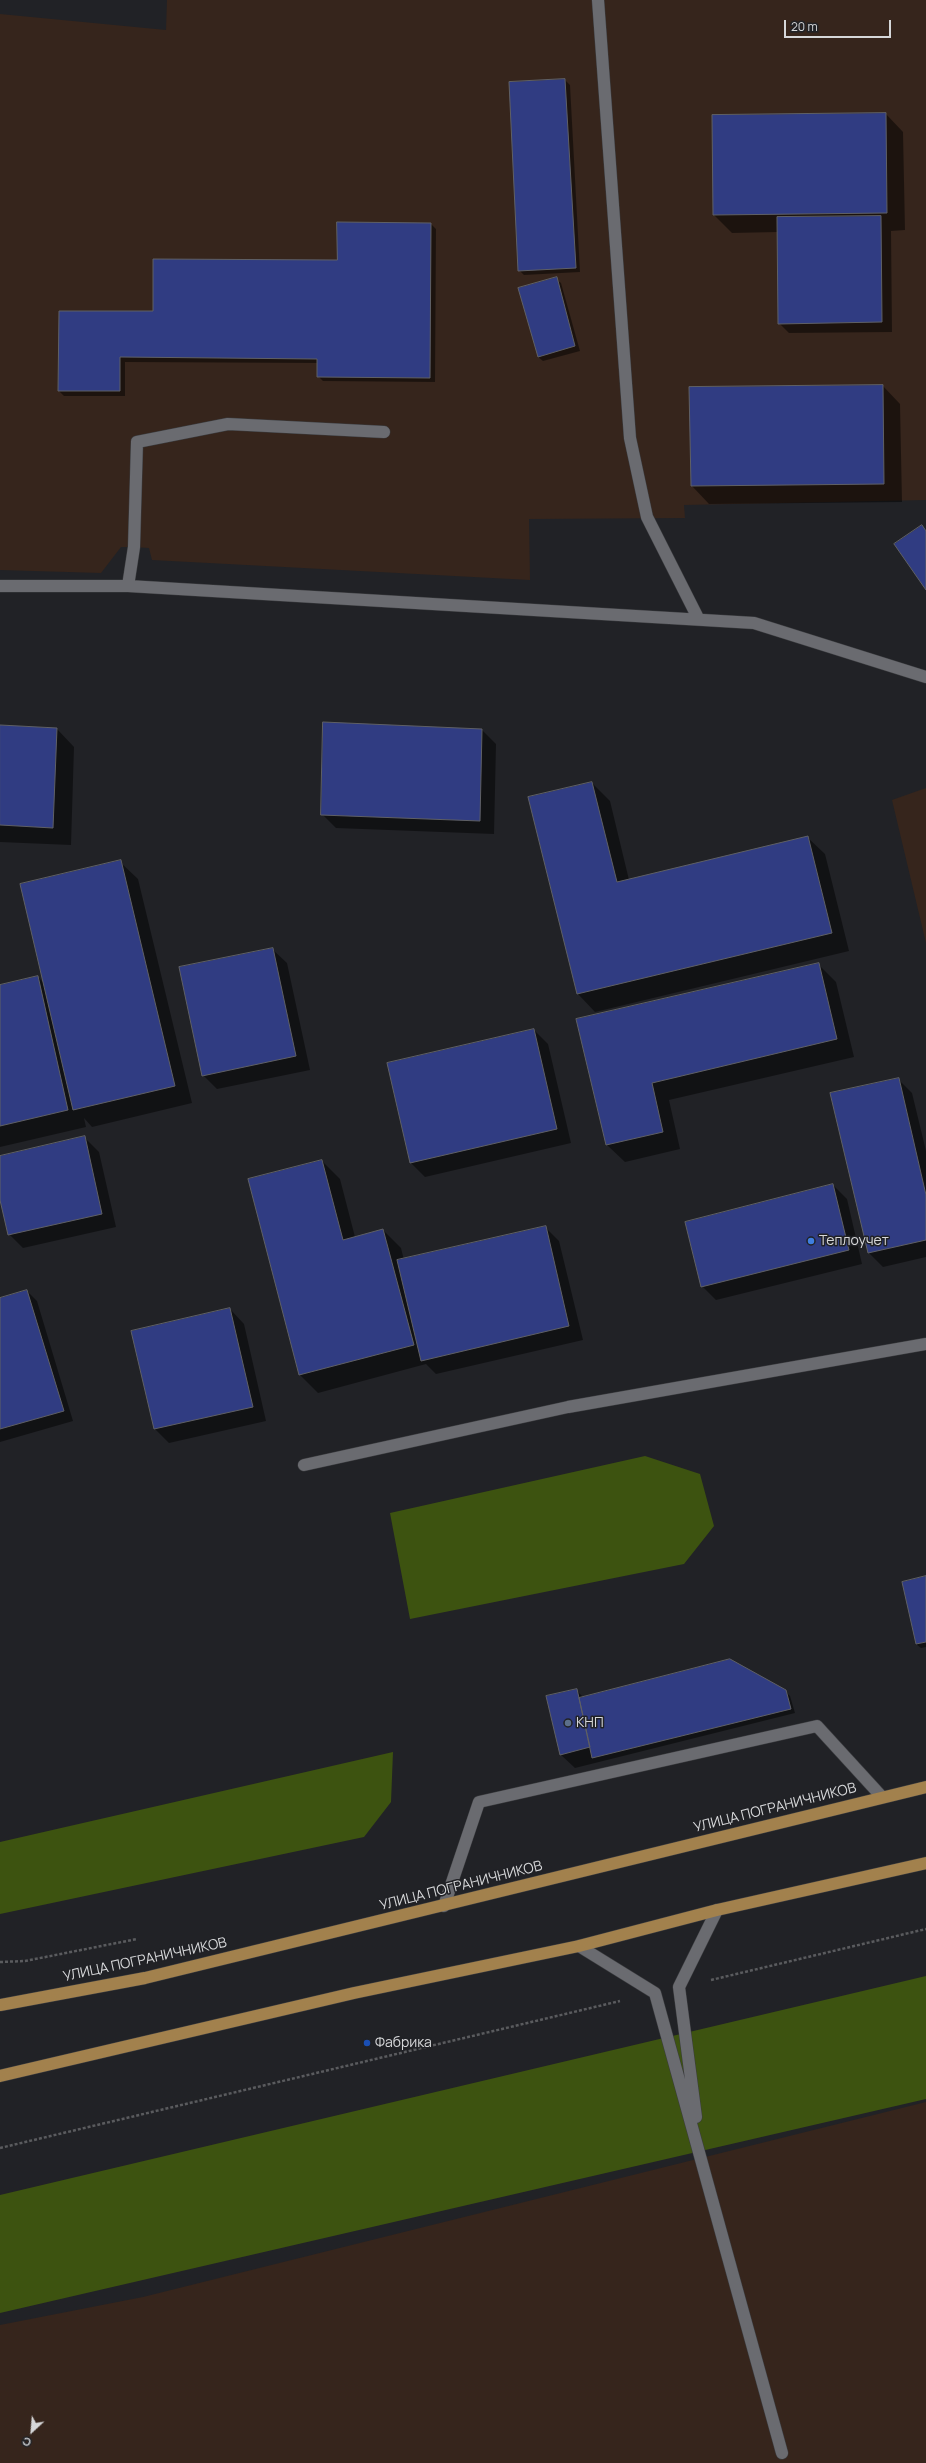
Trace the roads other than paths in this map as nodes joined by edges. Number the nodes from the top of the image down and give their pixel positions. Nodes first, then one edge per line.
1 (598, 0) edge
2 (384, 432) dead end
3 (0, 586) edge
4 (128, 586) junction
5 (698, 618) junction
6 (926, 677) edge
7 (926, 1344) edge
8 (304, 1465) dead end
9 (926, 1787) edge
10 (882, 1797) junction
11 (926, 1862) edge
12 (444, 1906) junction
13 (717, 1910) junction
14 (579, 1946) junction
15 (0, 2005) edge
16 (0, 2076) edge
17 (701, 2158) junction
18 (782, 2453) dead end

1 - 5 lane
2 - 4 lane
3 - 4 lane
4 - 5 lane
5 - 6 lane
7 - 8 lane
9 - 10 main road, УЛИЦА ПОГРАНИЧНИКОВ
10 - 12 main road, УЛИЦА ПОГРАНИЧНИКОВ
10 - 12 lane
11 - 13 main road
12 - 15 main road, УЛИЦА ПОГРАНИЧНИКОВ
13 - 14 main road
13 - 17 lane
14 - 16 main road
14 - 17 lane
17 - 18 lane

